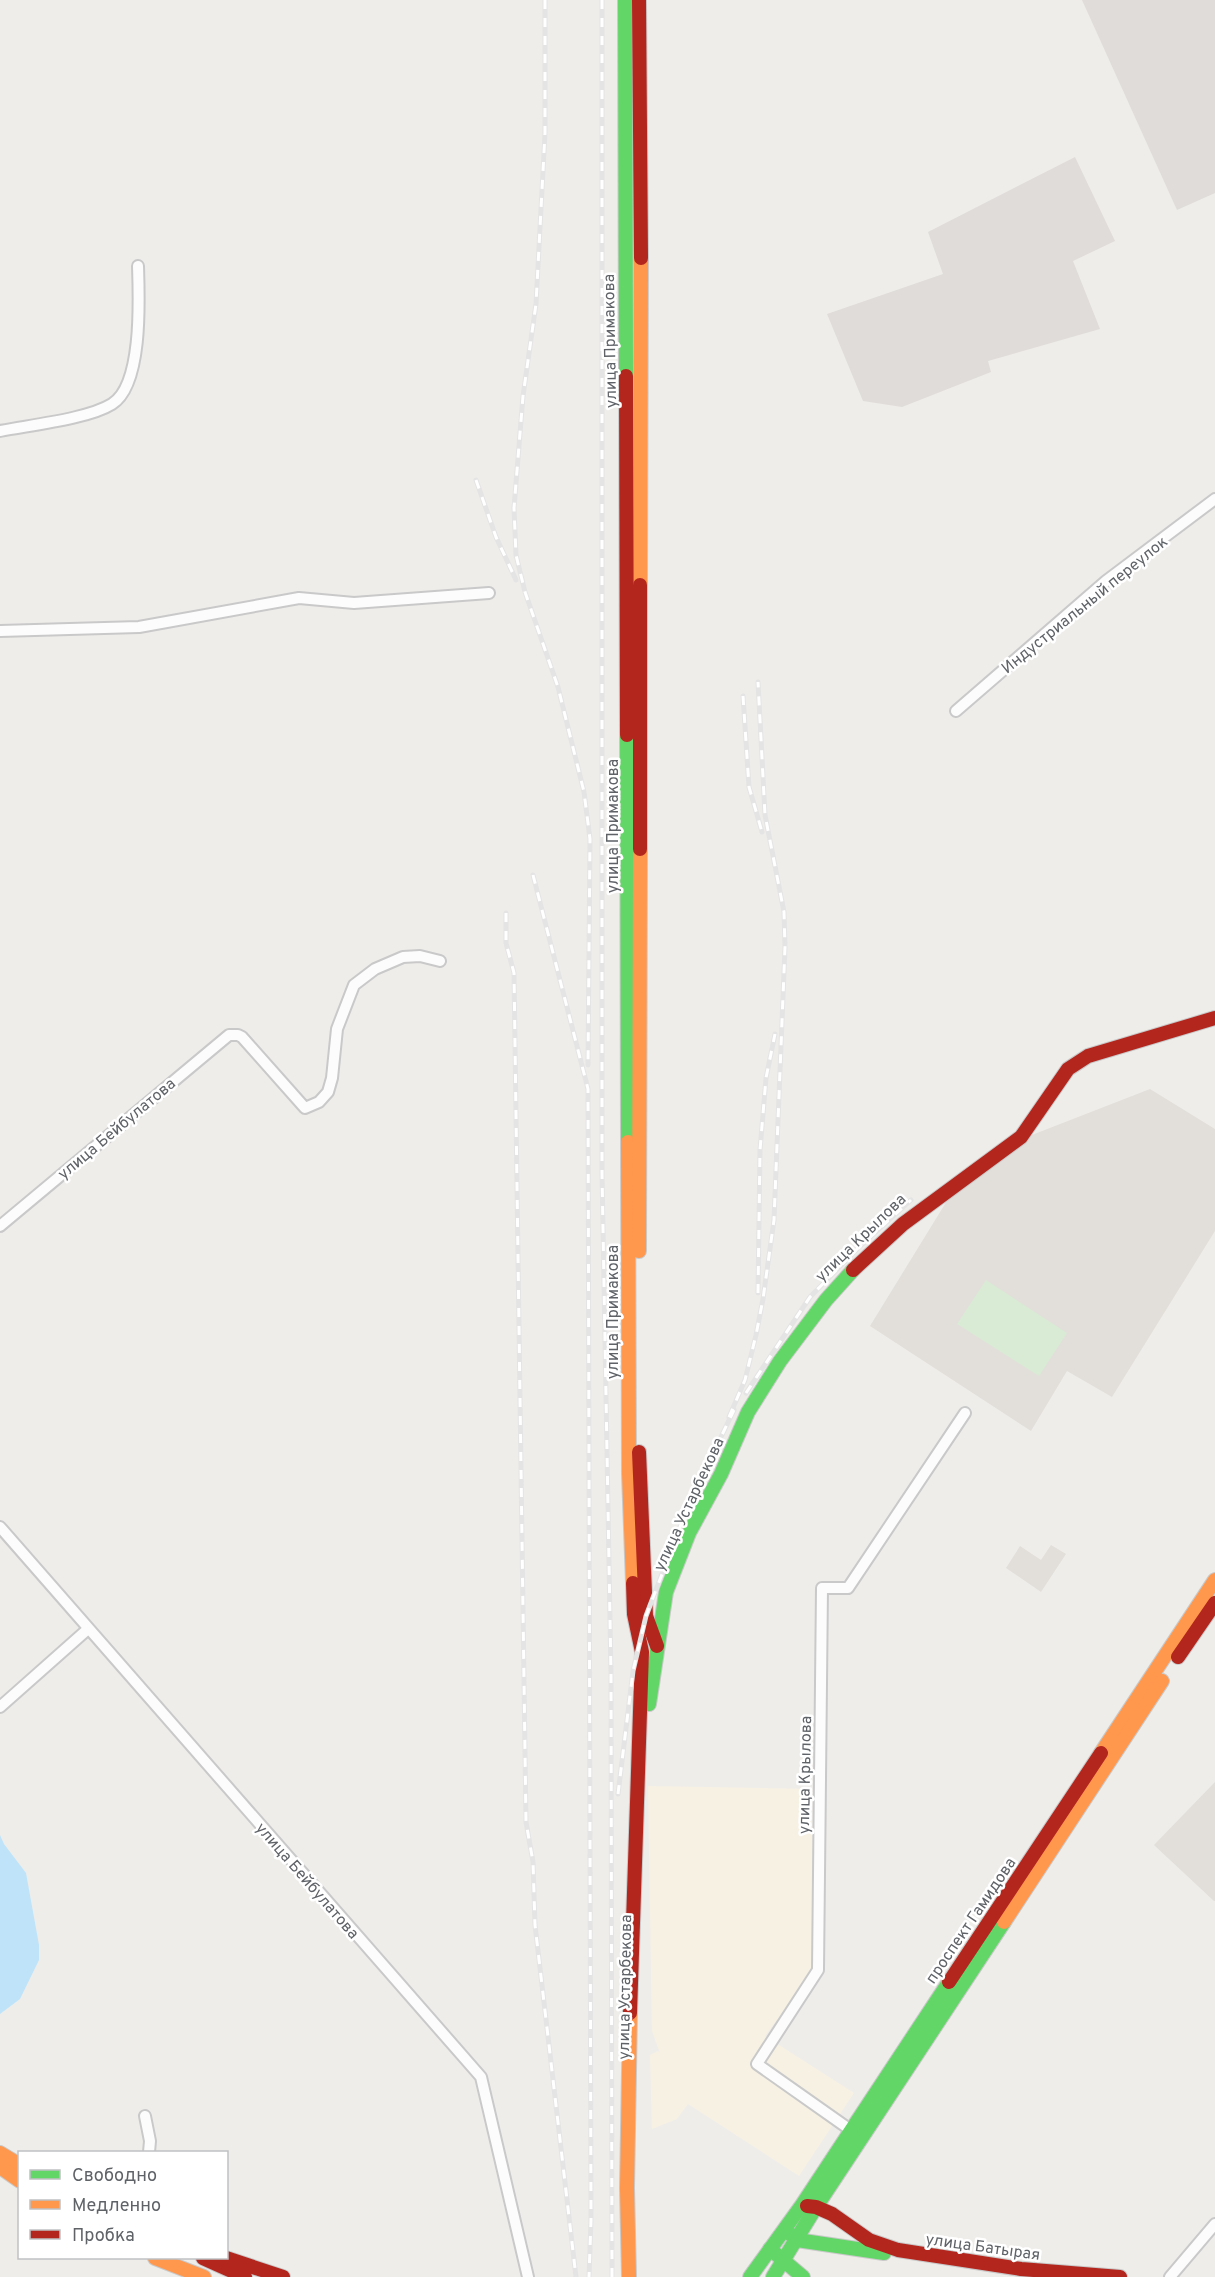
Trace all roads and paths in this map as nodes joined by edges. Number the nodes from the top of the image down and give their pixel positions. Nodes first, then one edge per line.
1 (625, 0) edge
2 (639, 0) edge
3 (138, 266) dead end
4 (0, 431) edge
5 (1215, 499) edge
6 (489, 593) dead end
7 (0, 631) edge
8 (956, 711) dead end
9 (440, 961) dead end
10 (1215, 1016) edge
11 (0, 1226) edge
12 (965, 1413) dead end
13 (0, 1527) edge
14 (1215, 1580) edge
15 (1215, 1603) edge
16 (649, 1615) junction
17 (88, 1629) junction
18 (640, 1644) junction
19 (657, 1646) junction
20 (0, 1707) edge
21 (902, 2064) junction
22 (145, 2116) dead end
23 (852, 2131) junction
24 (149, 2151) edge
25 (0, 2153) edge
26 (18, 2164) edge
27 (0, 2167) edge
28 (18, 2180) edge
29 (809, 2206) junction
30 (1215, 2224) edge
31 (847, 2227) junction
32 (785, 2230) junction
33 (797, 2240) junction
34 (837, 2246) junction
35 (770, 2249) junction
36 (158, 2259) edge
37 (172, 2259) edge
38 (205, 2259) edge
39 (228, 2259) edge
40 (788, 2264) junction
41 (1088, 2276) edge
42 (204, 2277) edge
43 (218, 2277) edge
44 (245, 2277) edge
45 (283, 2277) edge
46 (528, 2277) edge
47 (629, 2277) edge
48 (636, 2277) edge
49 (750, 2277) edge
50 (773, 2277) edge
51 (803, 2277) edge
52 (1042, 2277) edge
53 (1120, 2277) edge
54 (1170, 2277) edge

1 - 18 main road, улица Примакова
2 - 16 main road, улица Примакова
3 - 4 street
5 - 8 street, Индустриальный переулок
6 - 7 street
9 - 11 street, улица Бейбулатова
10 - 16 main road, улица Крылова
10 - 19 main road, улица Устарбекова
12 - 23 street, улица Крылова
13 - 17 street, улица Бейбулатова
14 - 21 main road, проспект Гамидова
15 - 21 main road, проспект Гамидова
16 - 18 main road, улица Крылова
16 - 19 main road
17 - 20 street
17 - 46 street, улица Бейбулатова
18 - 19 main road
18 - 47 main road
19 - 48 main road, улица Устарбекова
21 - 23 main road, проспект Гамидова
21 - 29 main road, проспект Гамидова
22 - 24 street
23 - 29 main road, проспект Гамидова
25 - 26 main road
27 - 28 main road
29 - 31 main road, улица Батырая
29 - 32 main road, проспект Гамидова
29 - 33 main road, проспект Гамидова
30 - 54 street
31 - 34 main road
31 - 41 main road, улица Батырая
32 - 33 main road
32 - 35 main road, проспект Гамидова
33 - 34 main road, улица Батырая
33 - 40 main road, проспект Гамидова
34 - 52 main road, улица Батырая
35 - 40 main road
35 - 49 main road, проспект Гамидова
36 - 42 main road
37 - 43 main road
38 - 44 main road
39 - 45 main road
40 - 50 main road, проспект Гамидова
40 - 51 main road
41 - 53 main road, улица Батырая

